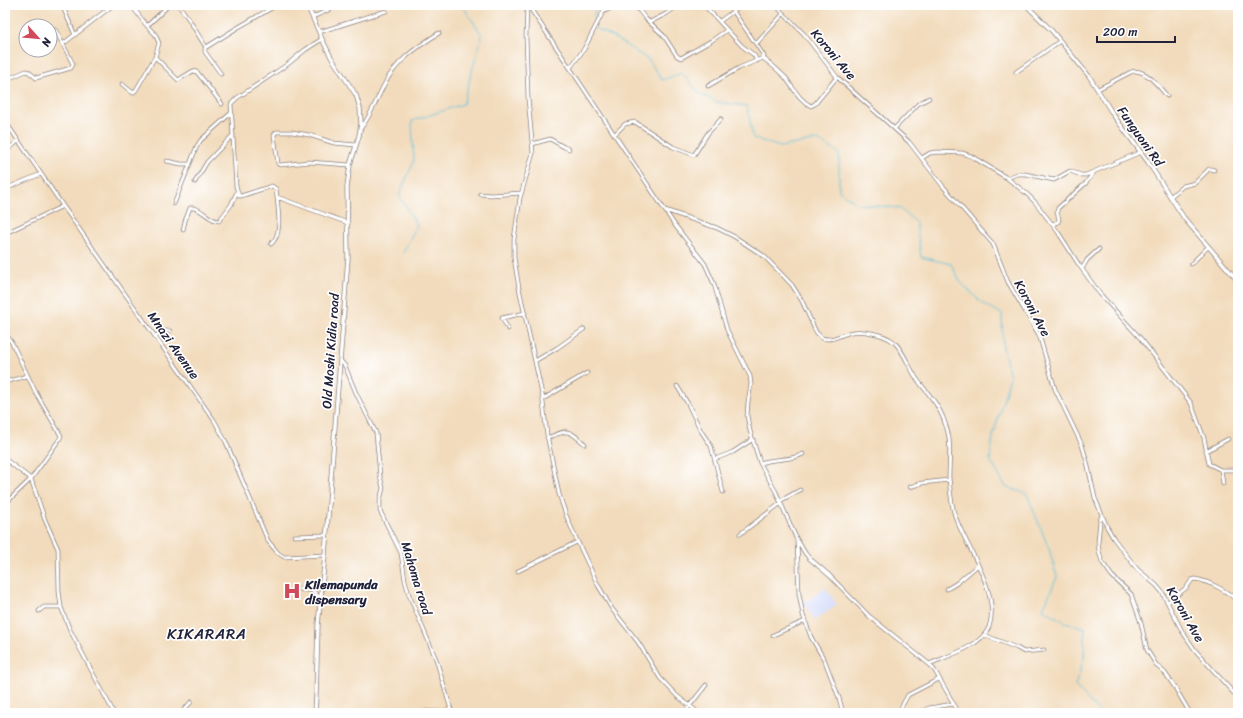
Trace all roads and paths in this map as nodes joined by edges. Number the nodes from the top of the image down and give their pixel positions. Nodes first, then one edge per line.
1 (62, 5) edge
2 (113, 5) edge
3 (131, 5) edge
4 (169, 5) edge
5 (178, 5) edge
6 (277, 5) edge
7 (307, 5) edge
8 (340, 5) edge
9 (527, 5) edge
10 (604, 5) edge
11 (618, 5) edge
12 (635, 5) edge
13 (679, 5) edge
14 (704, 5) edge
15 (742, 5) edge
16 (775, 5) edge
17 (1026, 5) edge
18 (386, 10) dead end
19 (733, 11) junction
20 (603, 12) junction
21 (784, 14) junction
22 (313, 17) junction
23 (720, 21) junction
24 (650, 22) junction
25 (147, 26) junction
26 (727, 30) junction
27 (319, 32) junction
28 (439, 33) dead end
29 (58, 35) edge
30 (75, 35) junction
31 (322, 39) junction
32 (1060, 41) junction
33 (63, 44) junction
34 (756, 44) junction
35 (206, 47) junction
36 (155, 57) junction
37 (763, 58) junction
38 (757, 60) junction
39 (570, 68) junction
40 (1016, 72) dead end
41 (222, 74) dead end
42 (837, 78) junction
43 (5, 80) edge
44 (122, 84) dead end
45 (708, 86) dead end
46 (1098, 89) junction
47 (1167, 96) dead end
48 (928, 98) dead end
49 (222, 104) dead end
50 (231, 113) junction
51 (721, 119) dead end
52 (5, 121) edge
53 (361, 128) junction
54 (895, 128) junction
55 (615, 134) junction
56 (233, 135) junction
57 (18, 141) junction
58 (532, 144) junction
59 (356, 145) junction
60 (569, 149) dead end
61 (5, 152) edge
62 (1141, 152) junction
63 (922, 158) junction
64 (167, 161) dead end
65 (189, 164) junction
66 (350, 165) junction
67 (1214, 170) dead end
68 (1094, 172) junction
69 (41, 174) junction
70 (1006, 178) junction
71 (195, 182) dead end
72 (5, 189) edge
73 (237, 192) junction
74 (521, 193) junction
75 (480, 194) dead end
76 (278, 197) junction
77 (1170, 197) junction
78 (174, 204) dead end
79 (63, 206) junction
80 (665, 210) junction
81 (348, 223) junction
82 (1052, 224) junction
83 (183, 230) dead end
84 (10, 231) dead end
85 (271, 244) dead end
86 (1208, 247) junction
87 (1099, 249) dead end
88 (1191, 264) dead end
89 (1082, 269) junction
90 (1238, 281) edge
91 (525, 313) junction
92 (508, 329) dead end
93 (584, 329) dead end
94 (170, 331) dead end
95 (5, 333) edge
96 (155, 336) junction
97 (340, 360) junction
98 (535, 361) junction
99 (587, 373) dead end
100 (27, 376) junction
101 (5, 382) edge
102 (677, 386) dead end
103 (542, 399) junction
104 (547, 438) junction
105 (753, 439) junction
106 (1228, 440) dead end
107 (585, 444) dead end
108 (1206, 451) junction
109 (803, 454) dead end
110 (5, 459) edge
111 (715, 459) junction
112 (760, 463) junction
113 (1221, 470) junction
114 (1238, 470) edge
115 (32, 479) junction
116 (950, 480) junction
117 (1223, 484) dead end
118 (910, 487) dead end
119 (800, 490) dead end
120 (723, 492) dead end
121 (780, 502) junction
122 (5, 506) edge
123 (1102, 515) junction
124 (740, 534) dead end
125 (326, 535) junction
126 (294, 536) dead end
127 (797, 540) junction
128 (578, 542) junction
129 (325, 555) junction
130 (978, 565) junction
131 (518, 571) dead end
132 (299, 589) dead end
133 (947, 589) dead end
134 (321, 599) junction
135 (1168, 602) junction
136 (1238, 603) edge
137 (61, 608) junction
138 (39, 611) dead end
139 (805, 621) junction
140 (773, 635) dead end
141 (984, 635) junction
142 (1044, 650) dead end
143 (929, 664) junction
144 (939, 679) junction
145 (706, 685) dead end
146 (1238, 698) edge
147 (191, 702) dead end
148 (953, 704) junction
149 (688, 706) junction
150 (452, 711) edge
151 (899, 712) dead end
152 (114, 713) edge
153 (181, 713) edge
154 (315, 713) edge
155 (420, 713) edge
156 (684, 713) edge
157 (699, 713) edge
158 (843, 713) edge
159 (917, 713) edge
160 (958, 713) edge
161 (1190, 713) edge

1 - 30 street
2 - 30 street
3 - 25 street
4 - 25 street
5 - 35 street
6 - 35 street
7 - 22 street, Old Moshi Kidia road
8 - 22 street
9 - 39 street
9 - 58 street
10 - 20 street
11 - 20 street
12 - 24 street
13 - 24 street
14 - 23 street
15 - 19 street
16 - 21 street, Koroni Ave
17 - 32 street, Funguoni Rd
18 - 27 street
19 - 23 street
19 - 34 street
20 - 39 street
21 - 34 street
21 - 42 street, Koroni Ave
22 - 27 street, Old Moshi Kidia road
23 - 26 street
24 - 26 street
25 - 36 street
26 - 38 street
27 - 31 street, Old Moshi Kidia road
28 - 53 street
29 - 33 street
30 - 33 street
31 - 50 street
31 - 53 street, Old Moshi Kidia road
32 - 40 street
32 - 46 street, Funguoni Rd
33 - 43 street
34 - 37 street
35 - 41 street
36 - 44 street
36 - 49 street
37 - 38 street
37 - 42 street
38 - 45 street
39 - 55 street
42 - 54 street, Koroni Ave
46 - 47 street
46 - 62 street, Funguoni Rd
48 - 54 street
50 - 56 street
50 - 65 street
51 - 55 street
52 - 57 street, Mnazi Avenue
53 - 59 street, Old Moshi Kidia road
54 - 63 street, Koroni Ave
55 - 80 street
56 - 71 street
56 - 73 street
57 - 61 street
57 - 69 street, Mnazi Avenue
58 - 60 street
58 - 74 street
59 - 66 street, Old Moshi Kidia road
59 - 66 street
62 - 68 street
62 - 77 street, Funguoni Rd
63 - 70 street
63 - 123 street, Koroni Ave
64 - 65 street
65 - 78 street
66 - 81 street, Old Moshi Kidia road
67 - 77 street
68 - 70 street
68 - 82 street
69 - 72 street
69 - 79 street, Mnazi Avenue
70 - 82 street
73 - 76 street
73 - 83 street
74 - 75 street
74 - 91 street
76 - 81 street
76 - 85 street
77 - 86 street, Funguoni Rd
79 - 84 street
79 - 96 street, Mnazi Avenue
80 - 105 street
80 - 116 street
81 - 97 street, Old Moshi Kidia road
82 - 89 street
86 - 88 street
86 - 90 street, Funguoni Rd
87 - 89 street
89 - 108 street
91 - 92 street
91 - 98 street
93 - 98 street
94 - 96 street
95 - 100 street
96 - 129 street, Mnazi Avenue
97 - 125 street, Old Moshi Kidia road
97 - 150 street, Mahoma road
98 - 103 street
99 - 103 street
100 - 101 street
100 - 115 street
102 - 111 street
103 - 104 street
104 - 107 street
104 - 128 street
105 - 111 street
105 - 112 street
106 - 108 street
108 - 113 street
109 - 112 street
110 - 115 street
111 - 120 street
112 - 121 street
113 - 114 street
113 - 117 street
115 - 122 street
115 - 137 street
116 - 118 street
116 - 130 street
119 - 121 street
121 - 124 street
121 - 127 street
123 - 135 street, Koroni Ave
123 - 161 street
125 - 126 street
125 - 129 street, Old Moshi Kidia road
127 - 139 street
127 - 143 street
128 - 131 street
128 - 149 street
129 - 134 street, Old Moshi Kidia road
130 - 133 street
130 - 141 street
132 - 134 street
134 - 154 street, Old Moshi Kidia road
135 - 136 street
135 - 146 street, Koroni Ave
137 - 138 street
137 - 152 street
139 - 140 street
139 - 158 street
141 - 142 street
141 - 143 street
143 - 144 street
144 - 148 street
144 - 151 street
145 - 149 street
147 - 153 street
148 - 159 street
148 - 160 street
149 - 156 street
149 - 157 street
150 - 155 street

